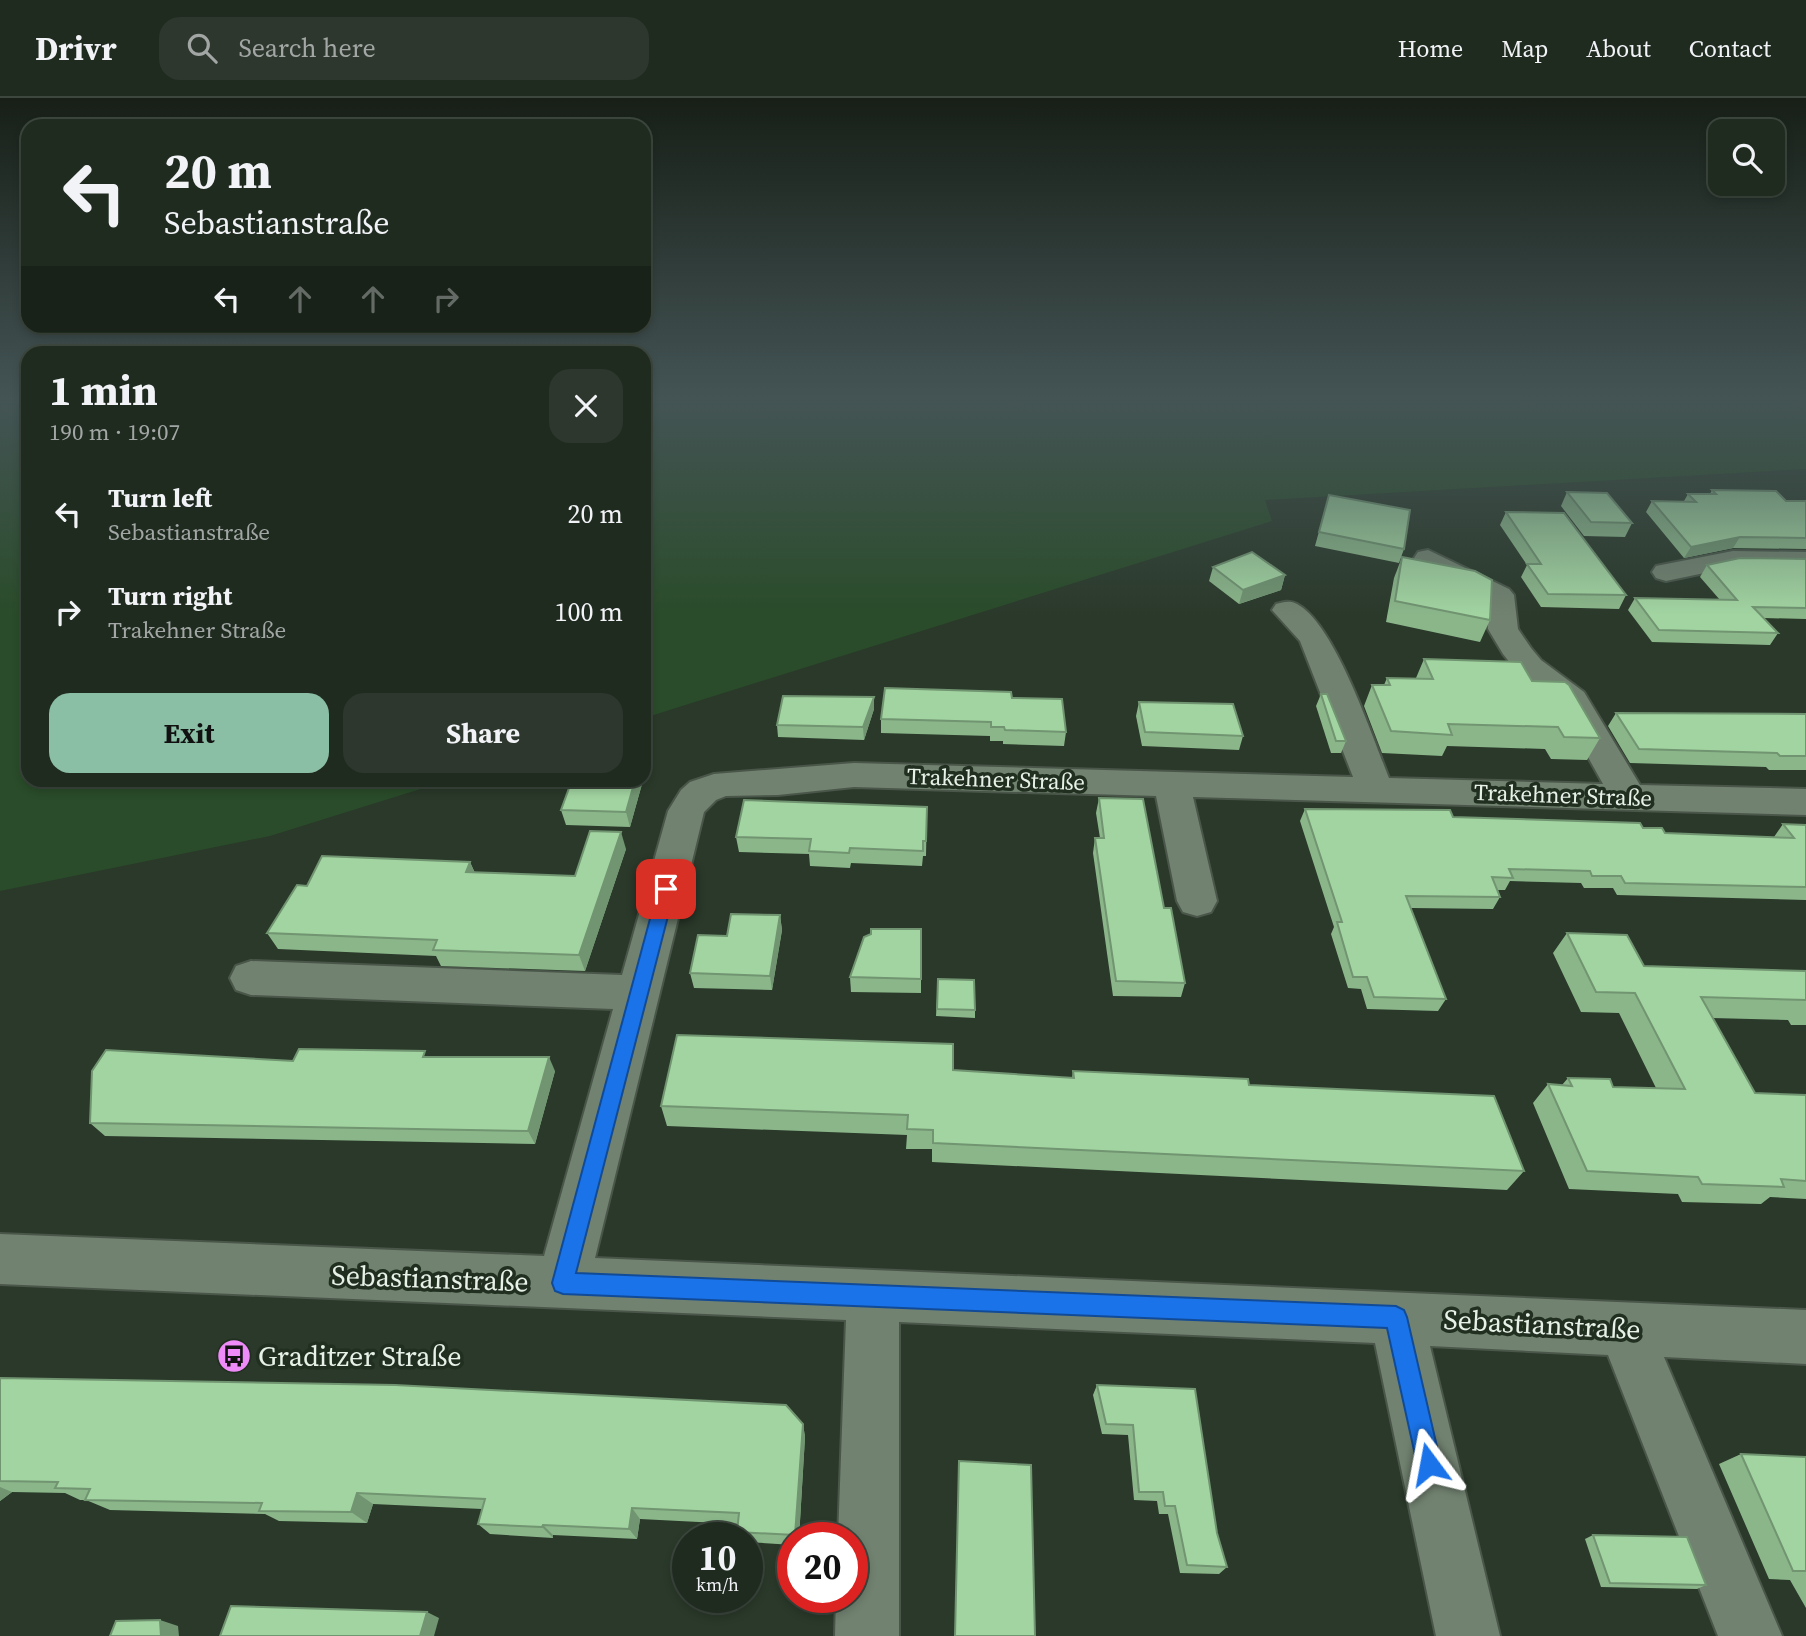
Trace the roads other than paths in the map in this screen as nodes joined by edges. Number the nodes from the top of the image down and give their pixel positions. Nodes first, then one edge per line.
1 (1428, 558) dead end
2 (1806, 560) edge
3 (1666, 572) dead end
4 (1287, 610) dead end
5 (1172, 784) junction
6 (1376, 790) junction
7 (1629, 797) junction
8 (1806, 802) edge
9 (1197, 901) dead end
10 (251, 978) dead end
11 (639, 993) junction
12 (7, 1268) edge
13 (563, 1283) junction
14 (873, 1296) junction
15 (1396, 1317) junction
16 (1625, 1328) junction
17 (1806, 1336) edge
18 (867, 1636) edge
19 (1468, 1636) edge
20 (1750, 1636) edge

1 - 7 street
2 - 3 street
4 - 6 street
5 - 6 street, Trakehner Straße
5 - 9 street
5 - 11 street, Trakehner Straße
6 - 7 street, Trakehner Straße
7 - 8 street, Trakehner Straße
10 - 11 street
11 - 13 street, Trakehner Straße
12 - 13 street, Sebastianstraße
13 - 14 street, Sebastianstraße
14 - 15 street, Sebastianstraße
14 - 18 street
15 - 16 street, Sebastianstraße
15 - 19 street
16 - 17 street, Sebastianstraße
16 - 20 street

